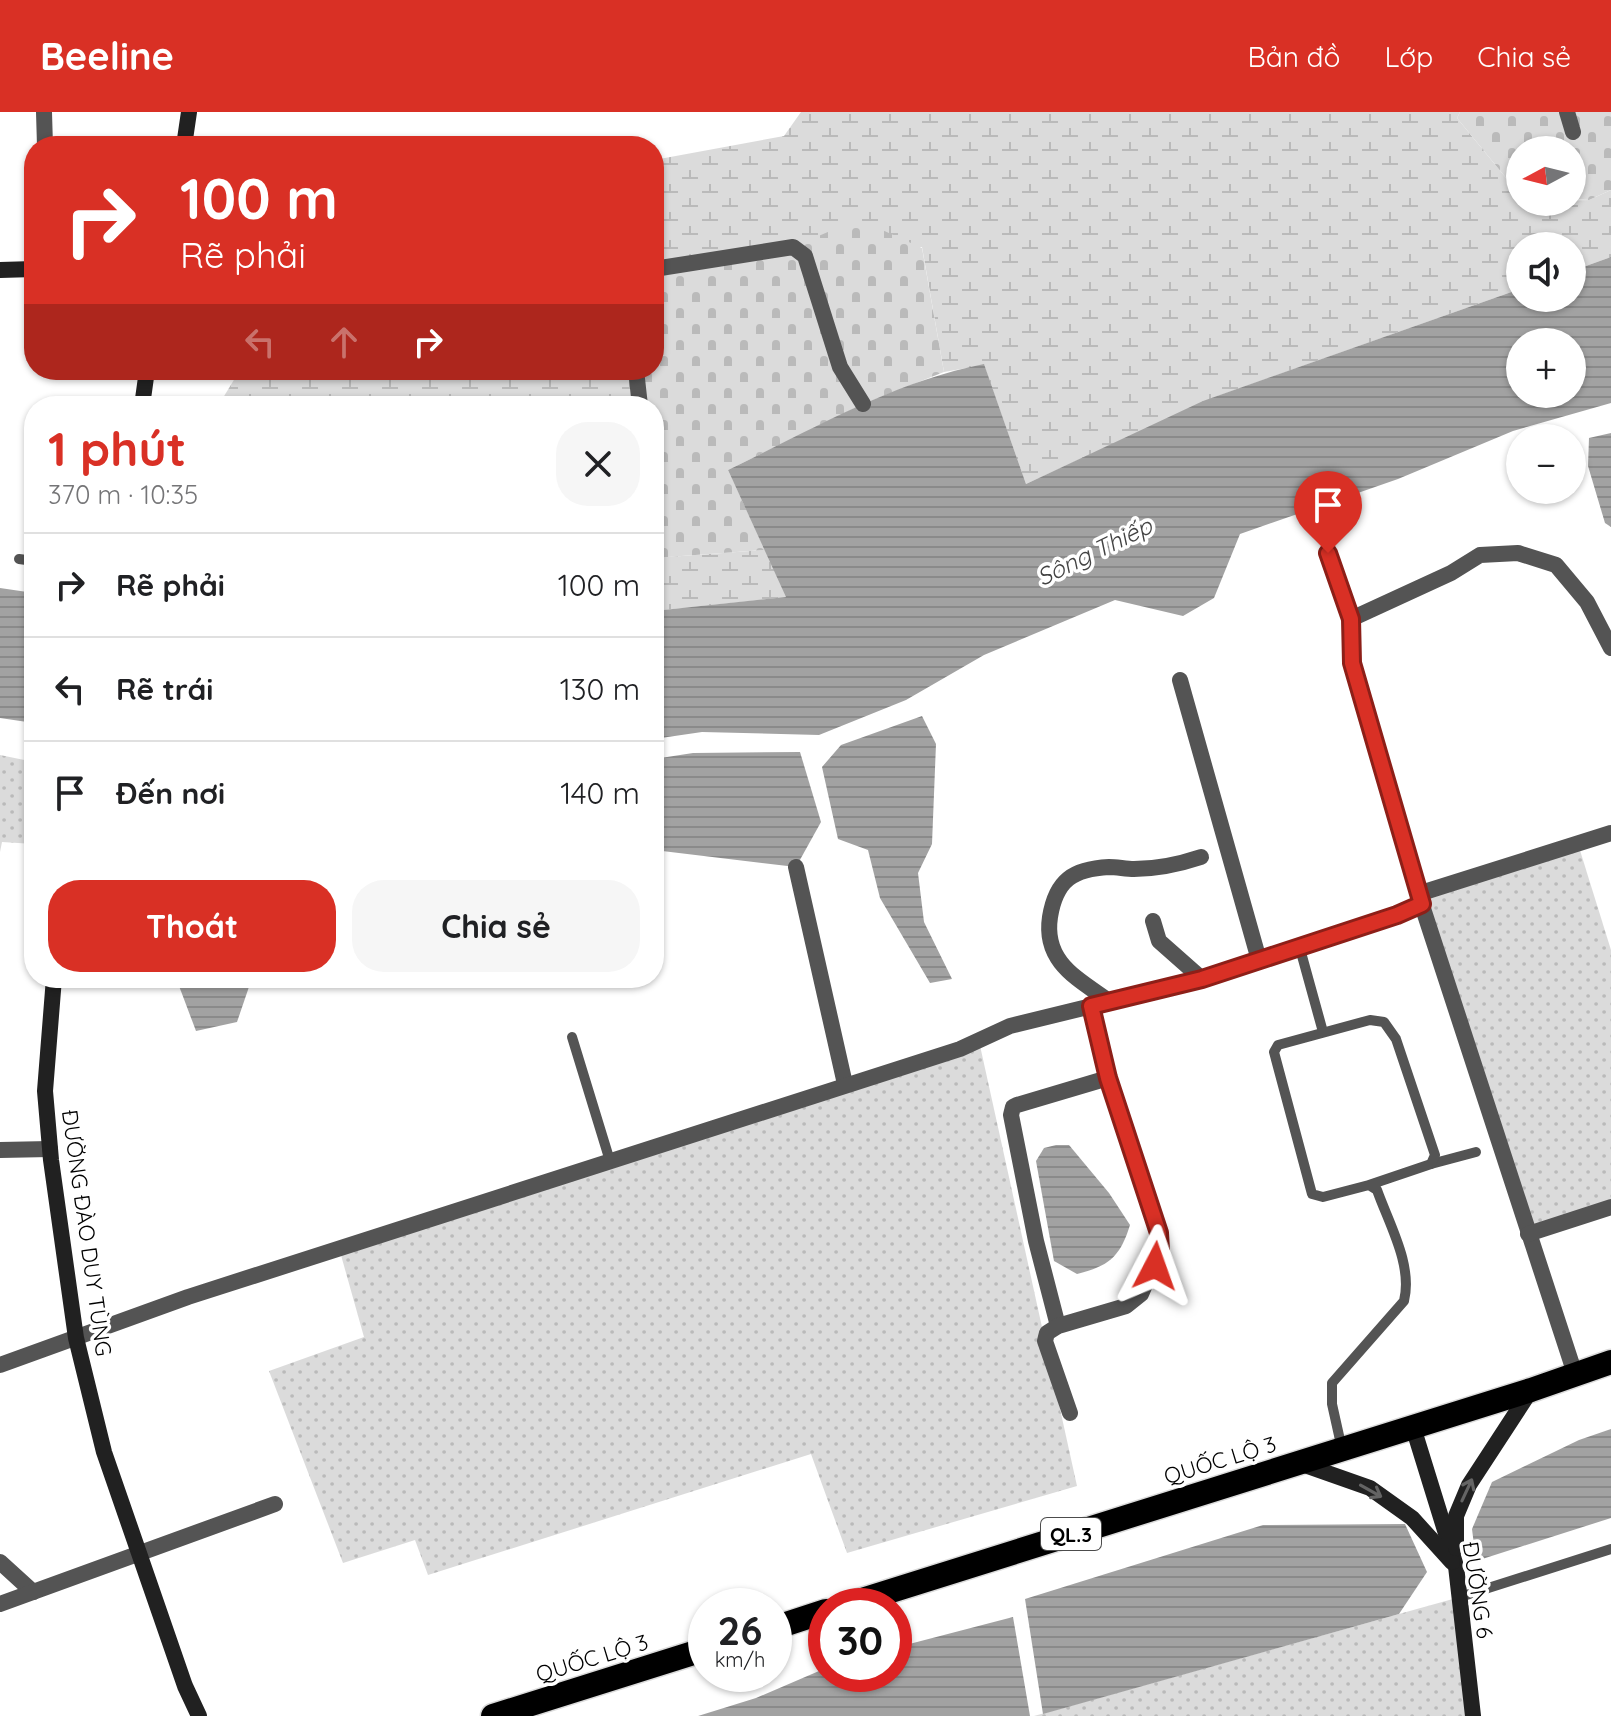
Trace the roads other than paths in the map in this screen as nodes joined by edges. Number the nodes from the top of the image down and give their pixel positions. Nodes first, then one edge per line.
1 (44, 112) edge
2 (189, 112) edge
3 (1567, 112) edge
4 (1573, 132) dead end
5 (45, 136) edge
6 (185, 136) edge
7 (664, 267) edge
8 (24, 269) edge
9 (0, 270) edge
10 (863, 404) dead end
11 (1328, 553) dead end
12 (19, 559) dead end
13 (24, 560) edge
14 (1351, 619) junction
15 (1611, 648) edge
16 (1180, 680) dead end
17 (1611, 833) edge
18 (1201, 857) dead end
19 (796, 867) dead end
20 (1420, 899) junction
21 (1153, 921) dead end
22 (1299, 945) junction
23 (1259, 960) junction
24 (1202, 979) junction
25 (53, 988) edge
26 (1110, 1002) junction
27 (1091, 1006) junction
28 (1323, 1032) junction
29 (572, 1037) dead end
30 (1108, 1078) junction
31 (845, 1084) junction
32 (50, 1149) junction
33 (0, 1150) edge
34 (1476, 1152) dead end
35 (610, 1161) junction
36 (1431, 1164) junction
37 (1369, 1185) junction
38 (1611, 1207) edge
39 (1528, 1234) junction
40 (1058, 1326) junction
41 (76, 1338) junction
42 (1611, 1362) edge
43 (0, 1365) edge
44 (1575, 1374) junction
45 (1531, 1390) junction
46 (1070, 1413) dead end
47 (1413, 1427) junction
48 (1342, 1449) junction
49 (1299, 1463) junction
50 (275, 1504) dead end
51 (1611, 1549) edge
52 (139, 1554) junction
53 (0, 1562) edge
54 (1456, 1566) junction
55 (900, 1588) edge
56 (33, 1592) junction
57 (1460, 1597) junction
58 (0, 1604) edge
59 (688, 1655) edge
60 (199, 1716) edge
61 (493, 1716) edge
62 (1473, 1716) edge

1 - 5 street
2 - 6 street
3 - 4 street
7 - 10 street
8 - 9 street
11 - 14 street
12 - 13 lane
14 - 15 street
14 - 20 street
16 - 23 street
17 - 20 street
18 - 26 street
19 - 31 street
20 - 22 street
20 - 39 street
21 - 24 street
22 - 23 street
22 - 28 lane
23 - 24 street
24 - 26 street
25 - 32 street, ĐƯỜNG ĐÀO DUY TÙNG
26 - 27 street
27 - 30 street
27 - 31 street
28 - 36 lane
28 - 37 lane
29 - 35 lane
30 - 40 street
30 - 40 street
31 - 35 street
32 - 33 street
32 - 41 street, ĐƯỜNG ĐÀO DUY TÙNG
34 - 36 lane
35 - 41 street
36 - 37 lane
37 - 48 lane
38 - 39 street
39 - 44 street
40 - 46 street
41 - 43 street
41 - 52 street, ĐƯỜNG ĐÀO DUY TÙNG
42 - 44 highway, QUỐC LỘ 3 / QL.3
44 - 45 highway, QUỐC LỘ 3 / QL.3
45 - 47 highway, QUỐC LỘ 3 / QL.3
54 -> 45 street
47 - 48 highway, QUỐC LỘ 3 / QL.3
47 - 54 street, ĐƯỜNG 6
48 - 49 highway, QUỐC LỘ 3 / QL.3
49 -> 54 street
49 - 55 highway, QUỐC LỘ 3 / QL.3
50 - 52 street
51 - 57 lane
52 - 56 street
52 - 60 street, ĐƯỜNG ĐÀO DUY TÙNG
53 - 56 street
54 - 57 street, ĐƯỜNG 6
56 - 58 street
57 - 62 street, ĐƯỜNG 6
59 - 61 highway, QUỐC LỘ 3

